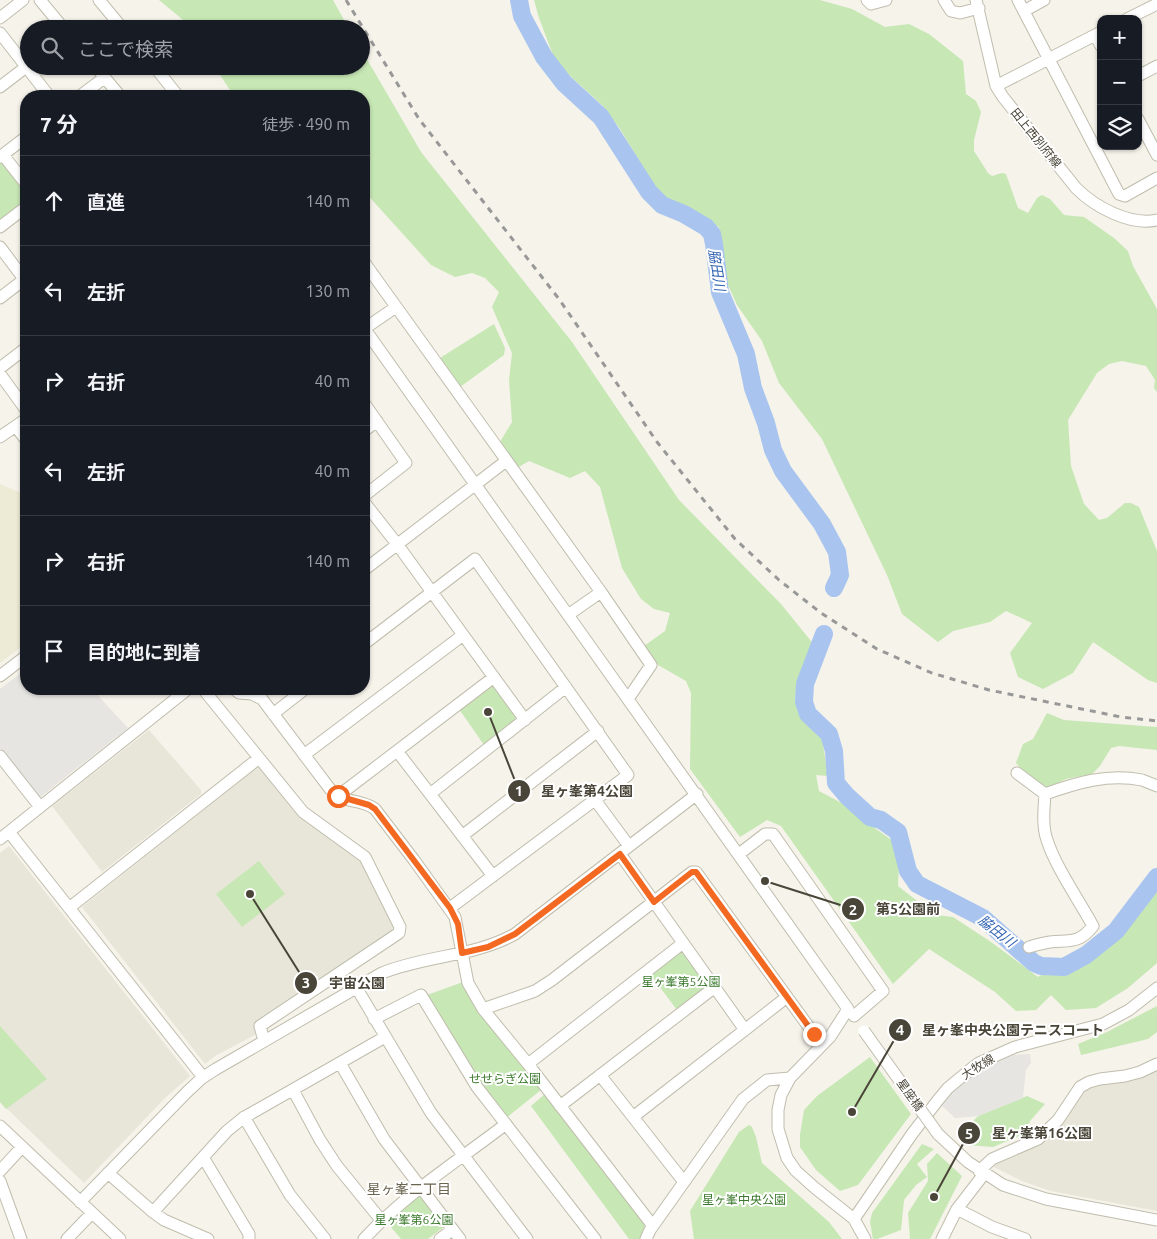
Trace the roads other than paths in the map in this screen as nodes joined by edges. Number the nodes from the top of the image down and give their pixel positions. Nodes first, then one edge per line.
1 (23, 0) edge
2 (40, 0) edge
3 (99, 0) edge
4 (867, 0) edge
5 (886, 0) edge
6 (944, 0) edge
7 (1018, 0) edge
8 (1044, 0) edge
9 (977, 4) edge
10 (1157, 4) edge
11 (1024, 11) junction
12 (1135, 15) edge
13 (0, 18) edge
14 (57, 20) edge
15 (116, 20) edge
16 (0, 33) edge
17 (1097, 34) edge
18 (20, 59) edge
19 (1048, 59) junction
20 (1157, 66) edge
21 (20, 72) edge
22 (1142, 74) edge
23 (32, 75) edge
24 (102, 75) edge
25 (161, 75) edge
26 (104, 78) junction
27 (996, 86) junction
28 (0, 87) edge
29 (44, 90) edge
30 (88, 90) edge
31 (115, 90) edge
32 (173, 90) edge
33 (1142, 127) edge
34 (20, 142) edge
35 (1157, 155) edge
36 (1, 156) edge
37 (20, 177) edge
38 (1157, 178) edge
39 (20, 212) edge
40 (1157, 220) edge
41 (0, 227) edge
42 (0, 247) edge
43 (370, 270) edge
44 (20, 272) edge
45 (20, 282) edge
46 (0, 298) edge
47 (396, 307) junction
48 (370, 324) edge
49 (370, 336) edge
50 (20, 353) edge
51 (0, 368) edge
52 (0, 374) edge
53 (20, 402) edge
54 (370, 411) edge
55 (377, 421) junction
56 (20, 423) edge
57 (16, 426) junction
58 (370, 426) edge
59 (20, 432) edge
60 (0, 437) edge
61 (506, 461) junction
62 (475, 484) junction
63 (370, 491) edge
64 (370, 510) edge
65 (397, 544) junction
66 (370, 565) edge
67 (432, 592) junction
68 (601, 592) junction
69 (568, 615) junction
70 (463, 635) junction
71 (370, 639) edge
72 (20, 661) edge
73 (0, 676) edge
74 (494, 677) junction
75 (566, 687) junction
76 (180, 695) edge
77 (208, 695) edge
78 (255, 695) edge
79 (297, 695) edge
80 (628, 699) junction
81 (273, 714) junction
82 (525, 720) junction
83 (598, 731) junction
84 (397, 751) junction
85 (304, 755) junction
86 (0, 756) edge
87 (259, 758) junction
88 (1017, 773) dead end
89 (1157, 786) edge
90 (430, 794) junction
91 (697, 794) junction
92 (1045, 794) junction
93 (338, 796) junction
94 (595, 800) junction
95 (40, 807) junction
96 (4, 836) edge
97 (462, 836) junction
98 (629, 846) junction
99 (620, 854) junction
100 (739, 854) junction
101 (493, 876) junction
102 (654, 902) junction
103 (69, 908) junction
104 (450, 908) junction
105 (683, 944) junction
106 (1029, 947) dead end
107 (462, 953) junction
108 (356, 988) junction
109 (715, 988) junction
110 (1157, 988) edge
111 (787, 997) junction
112 (483, 1009) junction
113 (851, 1013) junction
114 (374, 1019) junction
115 (745, 1030) junction
116 (385, 1037) junction
117 (264, 1041) junction
118 (822, 1045) junction
119 (340, 1063) junction
120 (528, 1064) junction
121 (1157, 1064) edge
122 (600, 1076) junction
123 (203, 1077) junction
124 (790, 1078) junction
125 (293, 1090) junction
126 (560, 1106) junction
127 (244, 1117) junction
128 (633, 1117) junction
129 (506, 1124) junction
130 (0, 1126) edge
131 (22, 1148) junction
132 (203, 1157) junction
133 (464, 1157) junction
134 (0, 1171) edge
135 (982, 1172) junction
136 (108, 1173) junction
137 (0, 1181) edge
138 (684, 1182) junction
139 (422, 1187) junction
140 (80, 1202) junction
141 (957, 1209) junction
142 (152, 1212) junction
143 (92, 1214) junction
144 (854, 1219) junction
145 (381, 1220) junction
146 (1157, 1220) edge
147 (653, 1226) junction
148 (456, 1234) edge
149 (21, 1239) edge
150 (67, 1239) edge
151 (120, 1239) edge
152 (208, 1239) edge
153 (248, 1239) edge
154 (325, 1239) edge
155 (364, 1239) edge
156 (440, 1239) edge
157 (527, 1239) edge
158 (595, 1239) edge
159 (646, 1239) edge
160 (864, 1239) edge
161 (942, 1239) edge
162 (1025, 1239) edge

1 - 13 street
2 - 14 street
3 - 15 street
4 - 5 street
6 - 9 street
7 - 11 street
8 - 11 street
9 - 27 street, 田上西別府線
10 - 12 street
11 - 19 street
16 - 18 street
17 - 19 street
19 - 27 street
19 - 38 street
20 - 22 street
21 - 28 street
23 - 29 street
24 - 26 street
25 - 32 street
26 - 30 street
26 - 31 street
27 - 40 street, 田上西別府線
33 - 35 street
34 - 36 street
36 - 37 street
39 - 41 street
42 - 44 street
43 - 47 street
45 - 46 street
47 - 48 street
47 - 61 street
49 - 62 street, 星座橋
50 - 51 street
52 - 53 street
54 - 55 street
55 - 58 street
55 - 63 street
56 - 57 street
57 - 59 street
57 - 60 street
61 - 62 street
61 - 68 street
62 - 65 street
62 - 69 street, 星座橋
64 - 65 street
65 - 66 street
65 - 67 street
67 - 70 street
67 - 71 street
67 - 75 street
68 - 69 street
68 - 80 street
69 - 80 street, 星座橋
70 - 74 street
70 - 85 street
72 - 73 street
74 - 82 street
74 - 84 street
75 - 82 street
75 - 83 street
76 - 95 street
77 - 87 street
78 - 81 street
79 - 81 street
80 - 91 street, 星座橋
81 - 85 street
82 - 90 street
83 - 94 street
83 - 97 street
84 - 90 street
84 - 93 street
85 - 93 street
86 - 95 street
87 - 103 street
87 - 117 street
88 - 92 street
89 - 92 street
90 - 97 street
91 - 98 street
91 - 100 street, 星座橋
92 - 106 street
93 - 104 street
94 - 98 street
94 - 101 street
95 - 96 street
96 - 103 street
97 - 101 street
98 - 99 street
99 - 102 street
99 - 107 street
100 - 113 street, 星座橋
100 - 113 street
101 - 104 street
102 - 105 street
102 - 111 street
102 - 112 street
103 - 123 street
104 - 107 street
105 - 109 street
105 - 120 street
107 - 108 street
107 - 112 street
108 - 114 street
108 - 117 street
109 - 115 street
109 - 122 street
110 - 144 street, 大牧線
111 - 115 street
111 - 118 street
112 - 120 street
113 - 118 street
113 - 135 street, 星座橋, bridge
114 - 116 street
114 - 129 street
115 - 128 street
116 - 119 street
116 - 133 street
117 - 123 street
118 - 124 street
119 - 125 street
119 - 139 street
120 - 126 street
121 - 135 street
122 - 126 street
122 - 128 street
123 - 136 street
124 - 138 street
124 - 144 street
125 - 127 street
125 - 145 street
126 - 147 street
127 - 132 street
127 - 154 street
128 - 138 street
129 - 133 street
129 - 158 street
130 - 131 street
131 - 134 street
131 - 140 street
132 - 142 street
132 - 153 street
133 - 139 street
133 - 157 street
135 - 141 street
135 - 146 street, 星座橋
136 - 140 street
136 - 142 street
137 - 149 street
138 - 147 street
139 - 145 street
139 - 148 street
140 - 143 street
141 - 161 street
141 - 162 street
142 - 152 street
143 - 150 street
143 - 151 street
144 - 160 street
145 - 155 street
147 - 159 street
148 - 156 street

